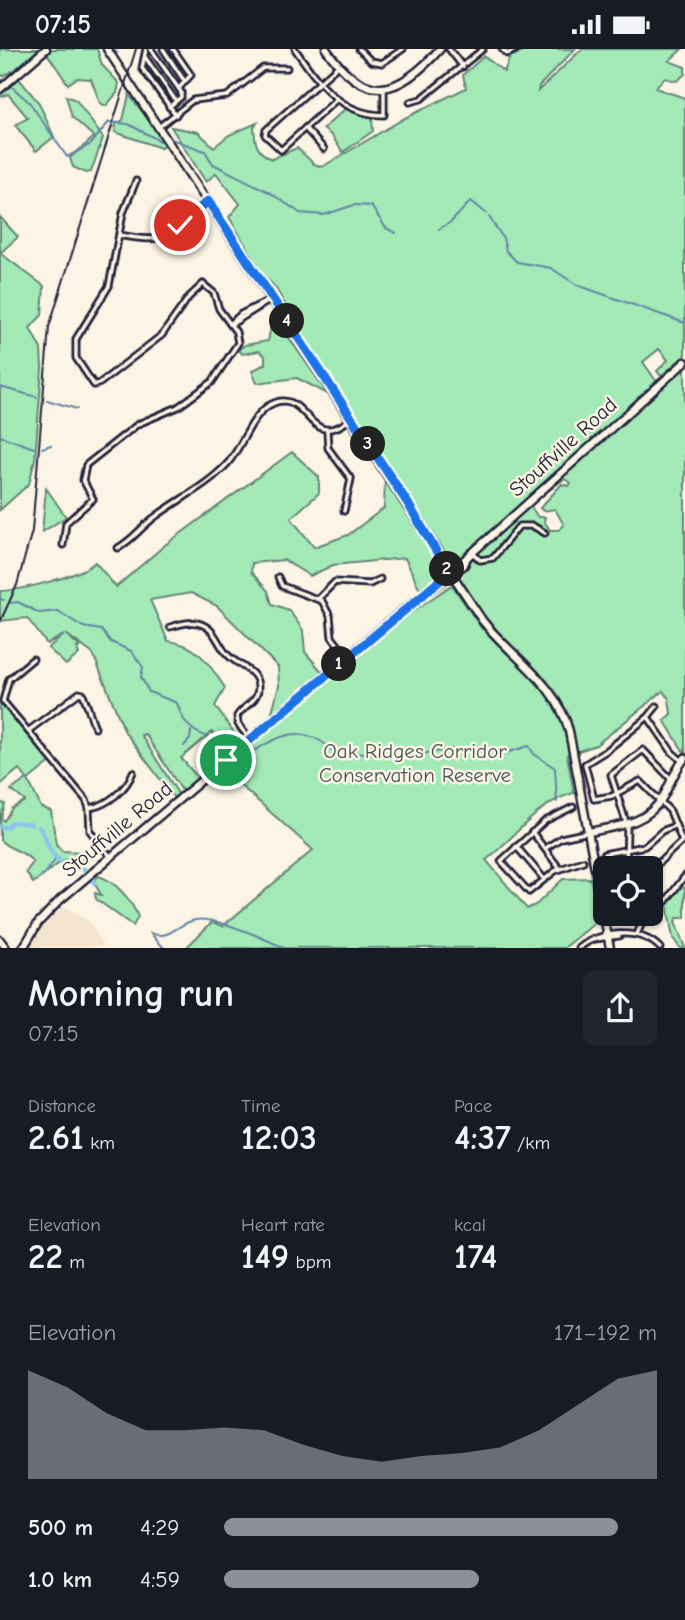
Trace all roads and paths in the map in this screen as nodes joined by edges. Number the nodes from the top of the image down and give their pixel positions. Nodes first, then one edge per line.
1 (46, 49) edge
2 (107, 49) edge
3 (149, 49) edge
4 (163, 49) edge
5 (173, 49) edge
6 (295, 49) edge
7 (326, 49) edge
8 (403, 49) edge
9 (445, 49) edge
10 (483, 49) edge
11 (502, 49) edge
12 (517, 49) edge
13 (362, 50) edge
14 (144, 55) junction
15 (339, 65) junction
16 (463, 67) junction
17 (287, 68) dead end
18 (185, 82) junction
19 (319, 83) junction
20 (0, 89) edge
21 (178, 89) junction
22 (384, 89) junction
23 (336, 100) junction
24 (176, 101) junction
25 (410, 102) dead end
26 (169, 107) junction
27 (176, 115) junction
28 (160, 126) junction
29 (305, 128) junction
30 (324, 149) dead end
31 (136, 181) dead end
32 (208, 201) junction
33 (119, 235) junction
34 (272, 299) junction
35 (230, 324) junction
36 (685, 362) edge
37 (351, 419) junction
38 (327, 431) junction
39 (344, 511) dead end
40 (545, 533) dead end
41 (63, 545) dead end
42 (118, 548) dead end
43 (473, 553) junction
44 (451, 573) junction
45 (278, 577) dead end
46 (380, 579) dead end
47 (318, 598) junction
48 (170, 627) dead end
49 (347, 656) junction
50 (33, 659) dead end
51 (657, 706) dead end
52 (648, 717) junction
53 (95, 728) dead end
54 (28, 731) junction
55 (250, 740) junction
56 (684, 759) edge
57 (133, 772) dead end
58 (671, 780) junction
59 (618, 794) junction
60 (660, 801) junction
61 (573, 807) dead end
62 (89, 808) junction
63 (627, 825) junction
64 (674, 826) junction
65 (532, 832) junction
66 (589, 832) junction
67 (516, 846) junction
68 (546, 848) junction
69 (627, 849) junction
70 (604, 856) edge
71 (627, 856) edge
72 (111, 858) junction
73 (663, 860) edge
74 (583, 862) dead end
75 (560, 869) junction
76 (685, 876) edge
77 (545, 880) junction
78 (663, 904) edge
79 (641, 926) edge
80 (637, 934) junction
81 (608, 937) junction
82 (0, 940) edge
83 (5, 948) edge
84 (23, 948) edge
85 (579, 948) edge
86 (610, 948) edge
87 (660, 948) edge

1 - 20 main road
2 - 28 main road
3 - 14 street
3 - 21 street
4 - 18 street
5 - 18 street
6 - 19 street
7 - 15 main road
8 - 13 street
9 - 16 street
9 - 22 main road
10 - 16 street
11 - 12 street
14 - 24 street
14 - 26 street
15 - 19 street
15 - 22 main road
16 - 25 street
17 - 27 street
18 - 21 street
19 - 23 street
19 - 29 street
21 - 24 street
22 - 23 street
23 - 29 street
24 - 26 street
26 - 27 street
27 - 28 street
28 - 32 main road
29 - 30 street
31 - 33 street
32 - 33 street
32 - 34 main road
33 - 35 street
34 - 35 street
34 - 37 main road
35 - 41 street
36 - 43 main road, Stouffville Road
37 - 38 street
37 - 44 main road
38 - 39 street
38 - 42 street
40 - 43 street
43 - 44 main road, Stouffville Road
44 - 49 main road, Stouffville Road
44 - 66 main road
45 - 47 street
46 - 47 street
47 - 49 street
48 - 55 street
49 - 55 main road, Stouffville Road
50 - 54 street
51 - 52 street
52 - 56 street
52 - 59 street
53 - 54 street
54 - 62 street
55 - 72 main road, Stouffville Road
56 - 58 main road
57 - 62 street
58 - 59 street
58 - 60 main road
59 - 60 street
59 - 63 street
60 - 63 main road
60 - 64 street
61 - 65 street
62 - 72 street
63 - 66 main road
63 - 69 street
64 - 69 street
64 - 73 street
65 - 67 street
65 - 68 street
66 - 68 street
66 - 81 main road
67 - 77 street
67 - 77 street
68 - 75 street
69 - 70 street
69 - 71 street
72 - 84 main road, Stouffville Road
74 - 75 street
75 - 77 street
76 - 78 street
79 - 80 street
80 - 81 street
80 - 87 street
81 - 85 street
81 - 86 main road
82 - 83 main road

